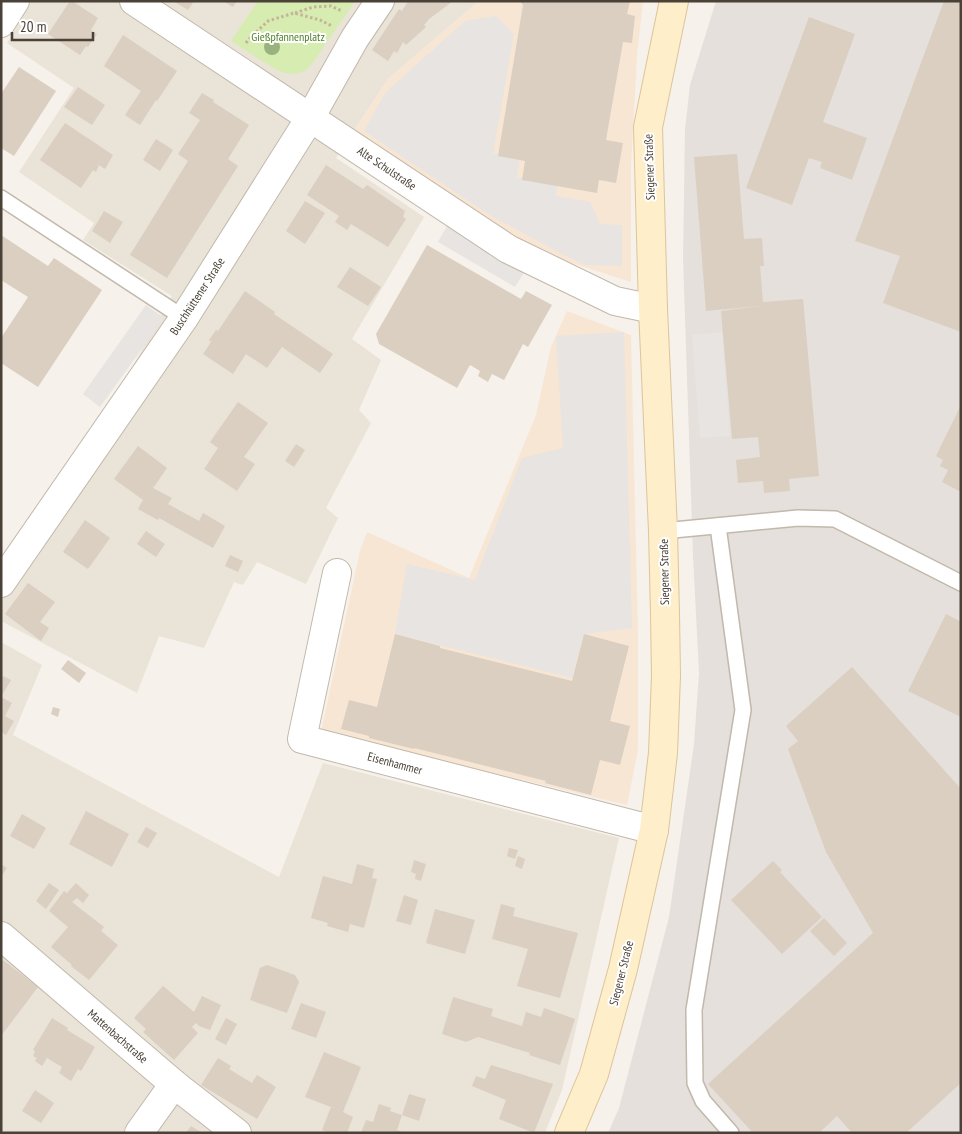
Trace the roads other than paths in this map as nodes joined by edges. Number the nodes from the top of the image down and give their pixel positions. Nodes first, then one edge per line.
1 (15, 1) edge
2 (134, 1) edge
3 (674, 1) edge
4 (367, 20) edge
5 (1, 23) edge
6 (310, 118) junction
7 (1, 198) edge
8 (653, 309) junction
9 (184, 318) junction
10 (718, 526) junction
11 (663, 532) junction
12 (337, 573) dead end
13 (1, 583) edge
14 (961, 583) edge
15 (654, 830) junction
16 (1, 936) edge
17 (174, 1084) junction
18 (139, 1133) edge
19 (237, 1133) edge
20 (569, 1133) edge
21 (731, 1133) edge

1 - 5 street
2 - 6 street, Alte Schulstraße
3 - 8 main road, Siegener Straße
4 - 6 street, Buschhüttener Straße
6 - 8 street, Alte Schulstraße
6 - 9 street, Buschhüttener Straße
7 - 9 lane
8 - 11 main road, Siegener Straße
9 - 13 street, Buschhüttener Straße
10 - 11 lane
10 - 14 lane
10 - 21 lane
11 - 15 main road, Siegener Straße
12 - 15 street, Eisenhammer
15 - 20 main road, Siegener Straße
16 - 17 street, Mattenbachstraße
17 - 18 street
17 - 19 street, Mattenbachstraße

